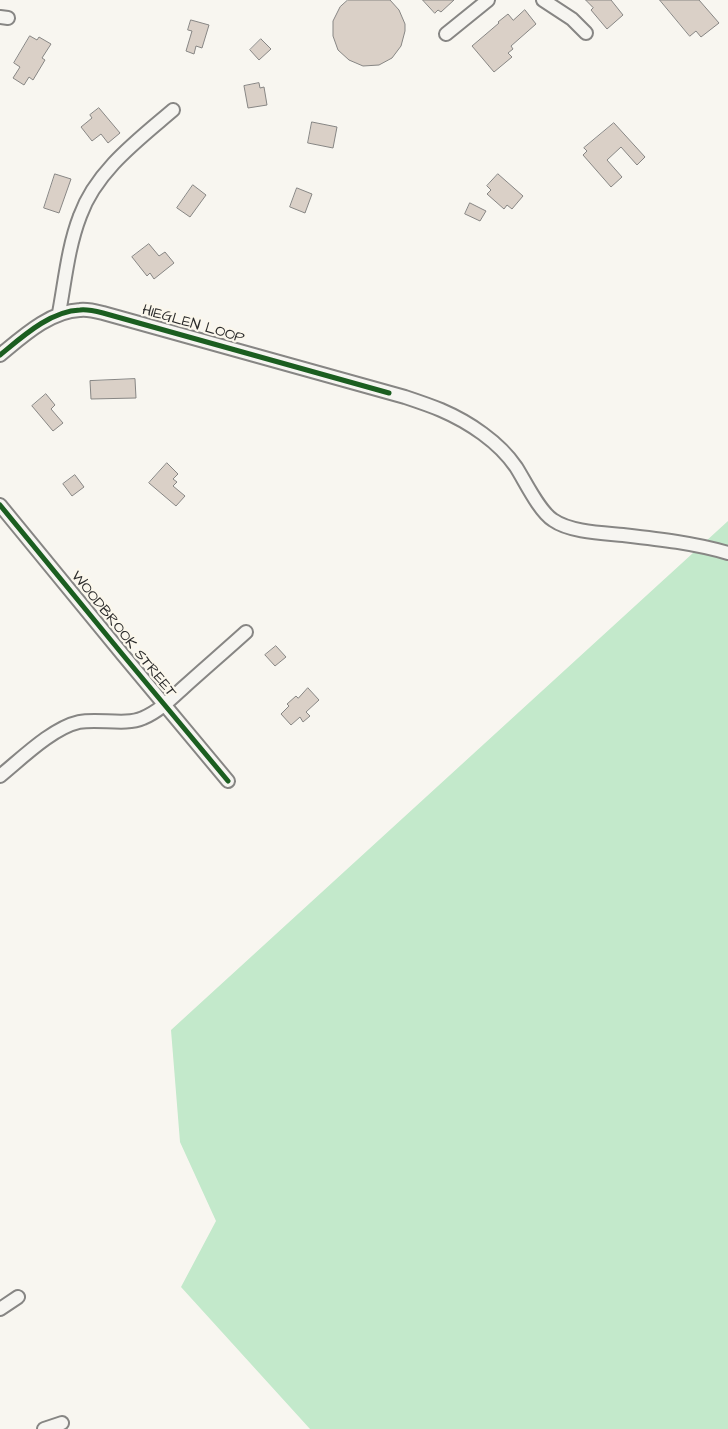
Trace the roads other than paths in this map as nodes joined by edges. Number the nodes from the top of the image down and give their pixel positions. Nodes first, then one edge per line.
1 (488, 0) edge
2 (543, 0) edge
3 (586, 33) dead end
4 (446, 34) dead end
5 (173, 110) dead end
6 (59, 314) junction
7 (0, 355) edge
8 (2, 511) edge
9 (728, 553) edge
10 (246, 632) dead end
11 (164, 705) junction
12 (0, 776) edge
13 (228, 781) dead end
14 (18, 1297) dead end
15 (0, 1309) edge
16 (62, 1422) dead end
17 (44, 1429) edge

1 - 4 street
2 - 3 street
5 - 6 street
6 - 7 street, HIEGLEN LOOP
6 - 9 street, HIEGLEN LOOP
8 - 11 street, WOODBROOK STREET
10 - 11 street
11 - 12 street
11 - 13 street, WOODBROOK STREET
14 - 15 street
16 - 17 street

